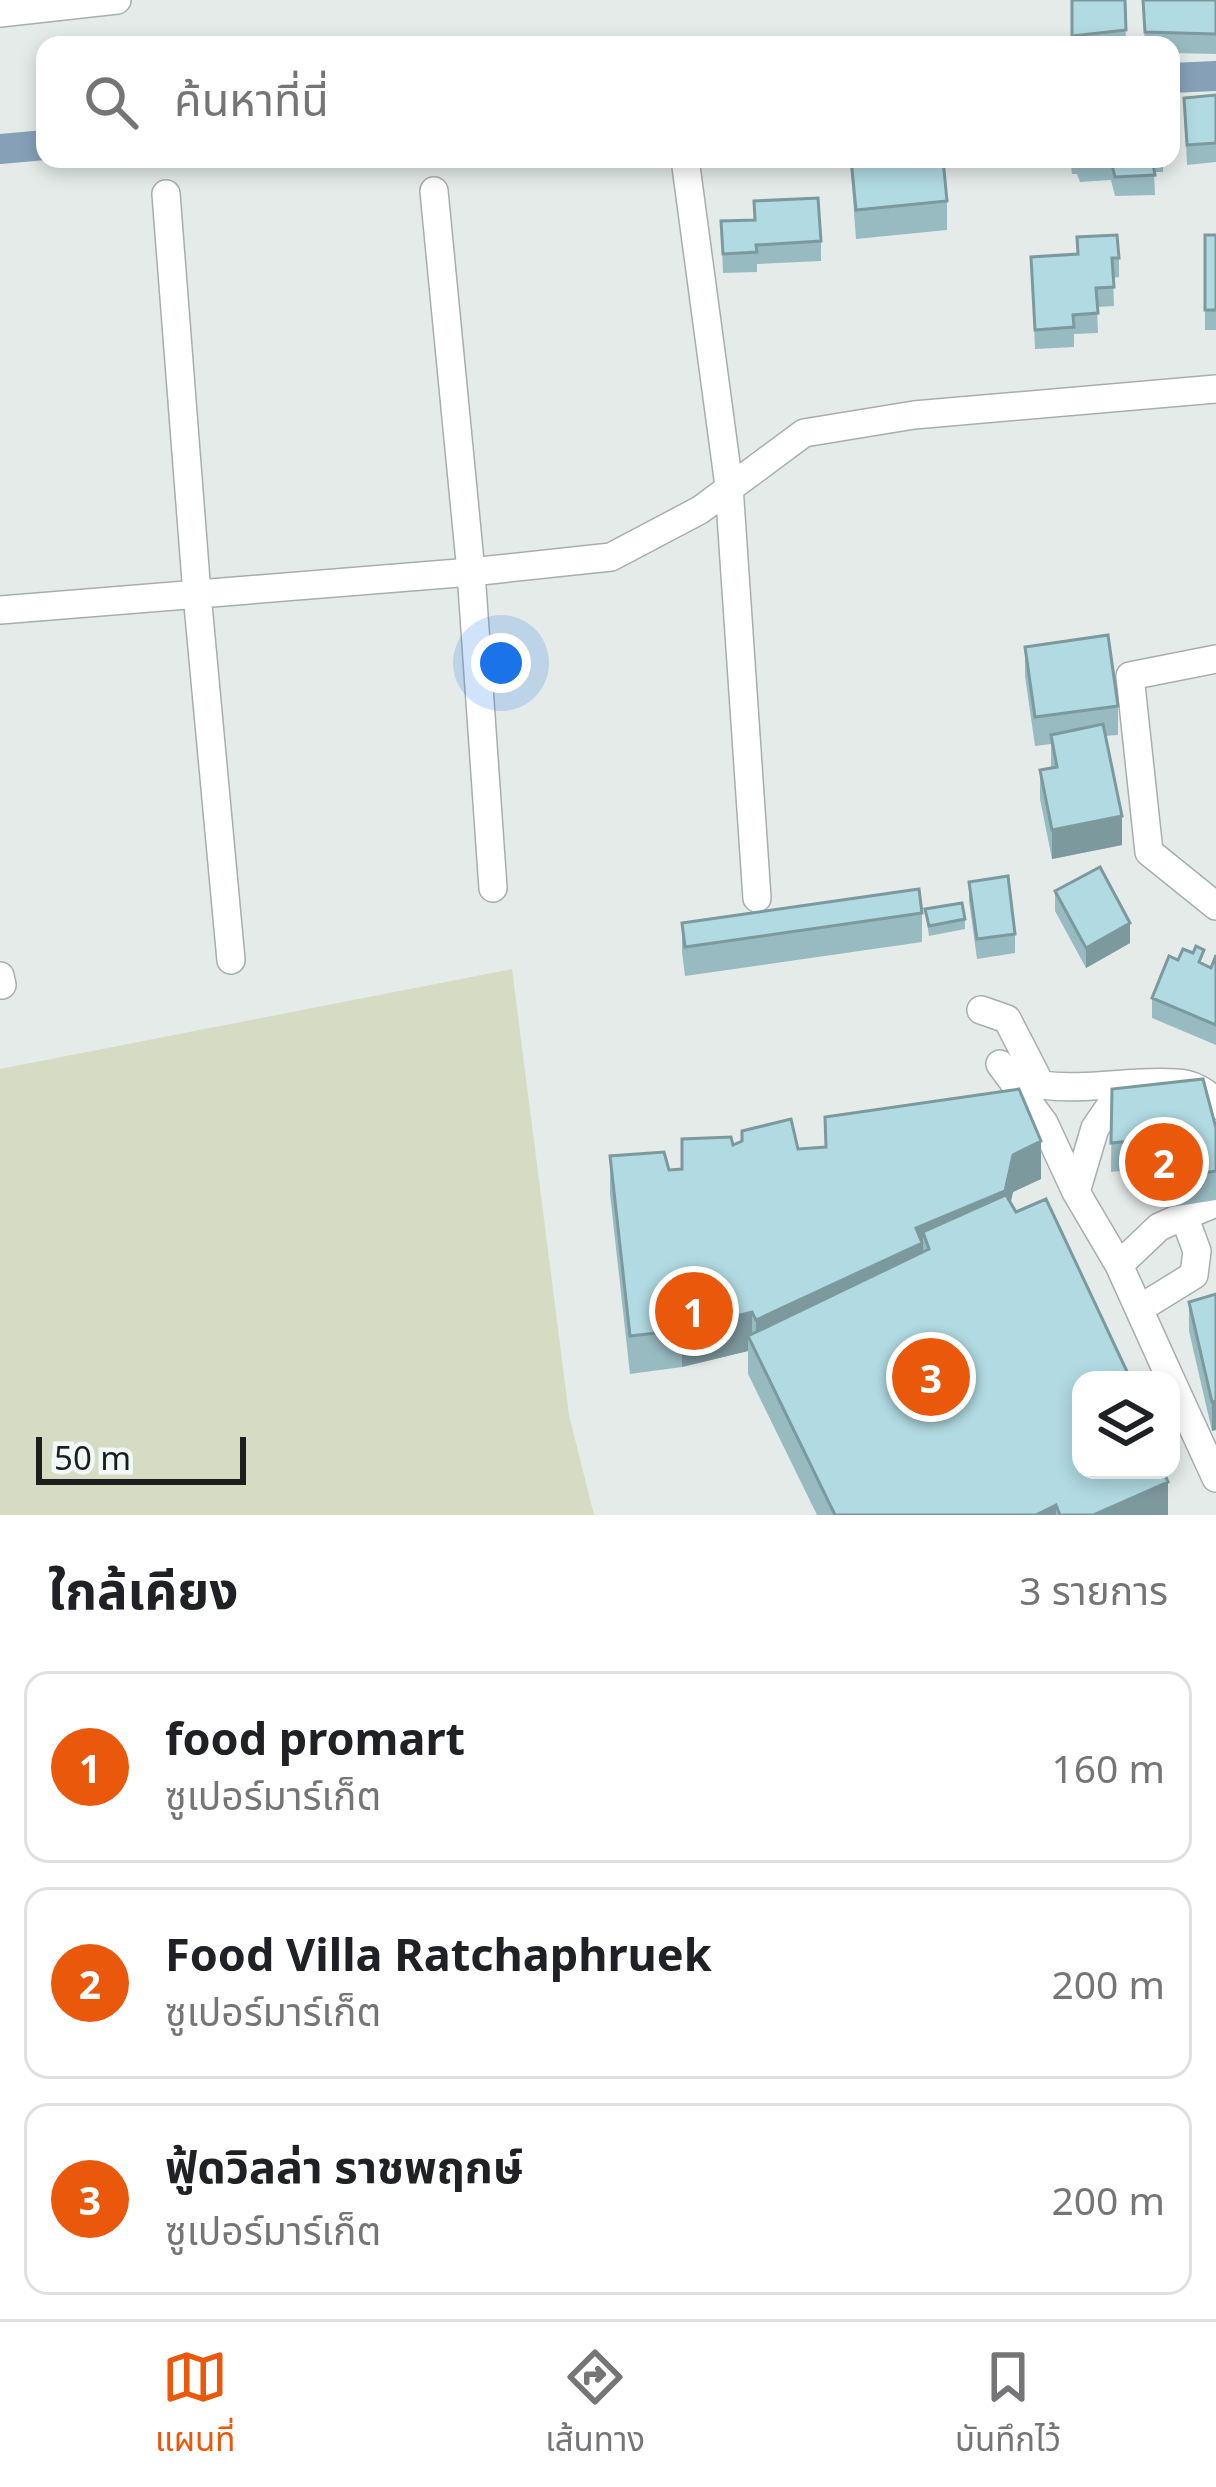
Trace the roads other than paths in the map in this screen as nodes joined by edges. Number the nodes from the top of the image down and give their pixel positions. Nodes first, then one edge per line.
1 (117, 0) edge
2 (0, 13) edge
3 (686, 168) edge
4 (434, 191) dead end
5 (166, 194) dead end
6 (1216, 389) edge
7 (729, 486) junction
8 (471, 572) junction
9 (197, 594) junction
10 (0, 610) edge
11 (1216, 659) edge
12 (493, 887) dead end
13 (757, 898) dead end
14 (1216, 906) edge
15 (231, 960) dead end
16 (0, 976) edge
17 (2, 985) edge
18 (981, 1010) dead end
19 (1000, 1064) dead end
20 (1124, 1086) junction
21 (1072, 1089) junction
22 (1216, 1105) edge
23 (1044, 1123) junction
24 (1076, 1192) junction
25 (1216, 1203) edge
26 (1184, 1216) junction
27 (1119, 1265) junction
28 (1138, 1309) junction
29 (1167, 1371) edge
30 (1180, 1397) edge
31 (1212, 1459) edge

1 - 2 street
3 - 7 street
4 - 8 street
5 - 9 street
6 - 7 street
7 - 8 street
7 - 13 street
8 - 9 street
8 - 12 street
9 - 10 street
9 - 15 street
11 - 14 street
16 - 17 street
18 - 21 street
19 - 23 street
20 - 21 street
20 - 22 street
20 - 24 street
21 - 23 street
23 - 24 street
24 - 27 street
25 - 26 street
26 - 27 street
26 - 28 street
27 - 28 street
28 - 29 street
30 - 31 street

